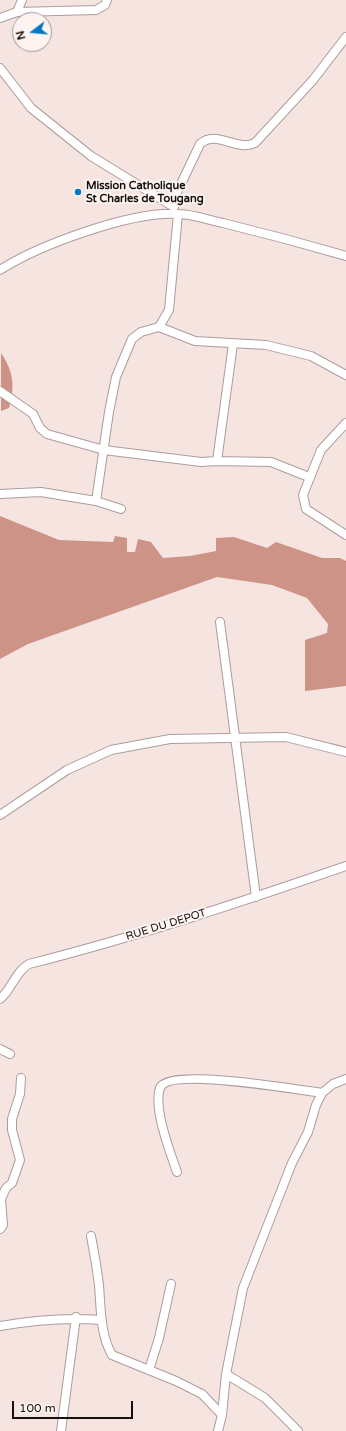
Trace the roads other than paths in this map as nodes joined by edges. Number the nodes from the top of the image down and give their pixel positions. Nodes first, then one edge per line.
1 (22, 0) edge
2 (107, 0) edge
3 (17, 12) edge
4 (52, 12) edge
5 (12, 14) edge
6 (0, 18) edge
7 (346, 38) edge
8 (0, 68) edge
9 (171, 205) junction
10 (178, 214) junction
11 (190, 216) junction
12 (346, 256) edge
13 (0, 270) edge
14 (159, 327) junction
15 (233, 344) junction
16 (346, 375) edge
17 (0, 391) edge
18 (346, 423) edge
19 (104, 450) junction
20 (217, 461) junction
21 (309, 477) junction
22 (0, 494) edge
23 (96, 501) junction
24 (121, 509) dead end
25 (346, 535) edge
26 (220, 622) dead end
27 (235, 736) junction
28 (346, 752) edge
29 (0, 815) edge
30 (346, 866) edge
31 (256, 897) junction
32 (0, 999) edge
33 (0, 1049) edge
34 (10, 1054) dead end
35 (21, 1078) dead end
36 (346, 1079) edge
37 (322, 1093) junction
38 (177, 1172) dead end
39 (0, 1229) edge
40 (91, 1236) dead end
41 (170, 1284) dead end
42 (76, 1318) junction
43 (102, 1320) junction
44 (0, 1326) edge
45 (149, 1370) junction
46 (226, 1374) junction
47 (222, 1415) junction
48 (61, 1431) edge
49 (218, 1431) edge
50 (298, 1431) edge

1 - 3 street
2 - 4 street
5 - 6 street
7 - 9 street
8 - 9 street
9 - 11 street
10 - 11 street
10 - 13 street
10 - 14 street
11 - 12 street
14 - 15 street
14 - 19 street
15 - 16 street
15 - 20 street
17 - 19 street
18 - 21 street
19 - 20 street
19 - 23 street
20 - 21 street
21 - 25 street
22 - 23 street
23 - 24 street
26 - 27 street
27 - 28 street
27 - 29 street
27 - 31 street
30 - 31 street, RUE DU DEPOT
31 - 32 street, RUE DU DEPOT
33 - 34 street
35 - 39 street
36 - 37 street
37 - 38 street
37 - 46 street
40 - 43 street
41 - 45 street
42 - 43 street
42 - 44 street
42 - 48 street
43 - 45 street
45 - 47 street
46 - 47 street
46 - 50 street
47 - 49 street

